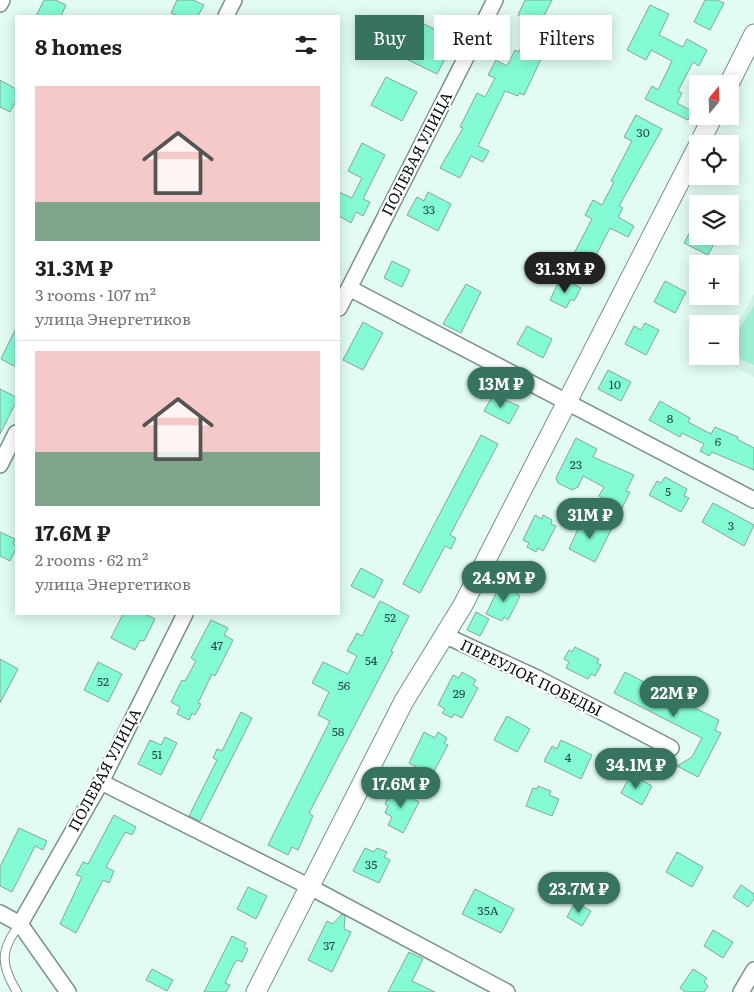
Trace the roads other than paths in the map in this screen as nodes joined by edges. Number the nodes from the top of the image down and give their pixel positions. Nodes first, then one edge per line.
1 (2, 0) edge
2 (234, 0) edge
3 (495, 0) edge
4 (0, 4) edge
5 (226, 15) edge
6 (754, 34) edge
7 (734, 75) edge
8 (689, 163) edge
9 (348, 288) junction
10 (340, 306) edge
11 (567, 402) junction
12 (15, 435) edge
13 (0, 465) edge
14 (754, 500) edge
15 (184, 615) edge
16 (444, 635) junction
17 (672, 748) dead end
18 (101, 782) junction
19 (310, 886) junction
20 (0, 913) edge
21 (20, 924) junction
22 (754, 970) edge
23 (17, 992) edge
24 (68, 992) edge
25 (256, 992) edge
26 (507, 992) edge
27 (741, 992) edge

1 - 4 street
2 - 5 street
3 - 9 street, ПОЛЕВАЯ УЛИЦА
6 - 7 street
8 - 11 street
9 - 10 street, ПОЛЕВАЯ УЛИЦА
9 - 11 street
11 - 14 street
11 - 16 street
12 - 13 street
15 - 18 street, ПОЛЕВАЯ УЛИЦА
16 - 17 street, ПЕРЕУЛОК ПОБЕДЫ
16 - 19 street
18 - 19 street
18 - 21 street, ПОЛЕВАЯ УЛИЦА
19 - 25 street
19 - 26 street
20 - 21 street
21 - 23 lane
21 - 24 street
22 - 27 street

